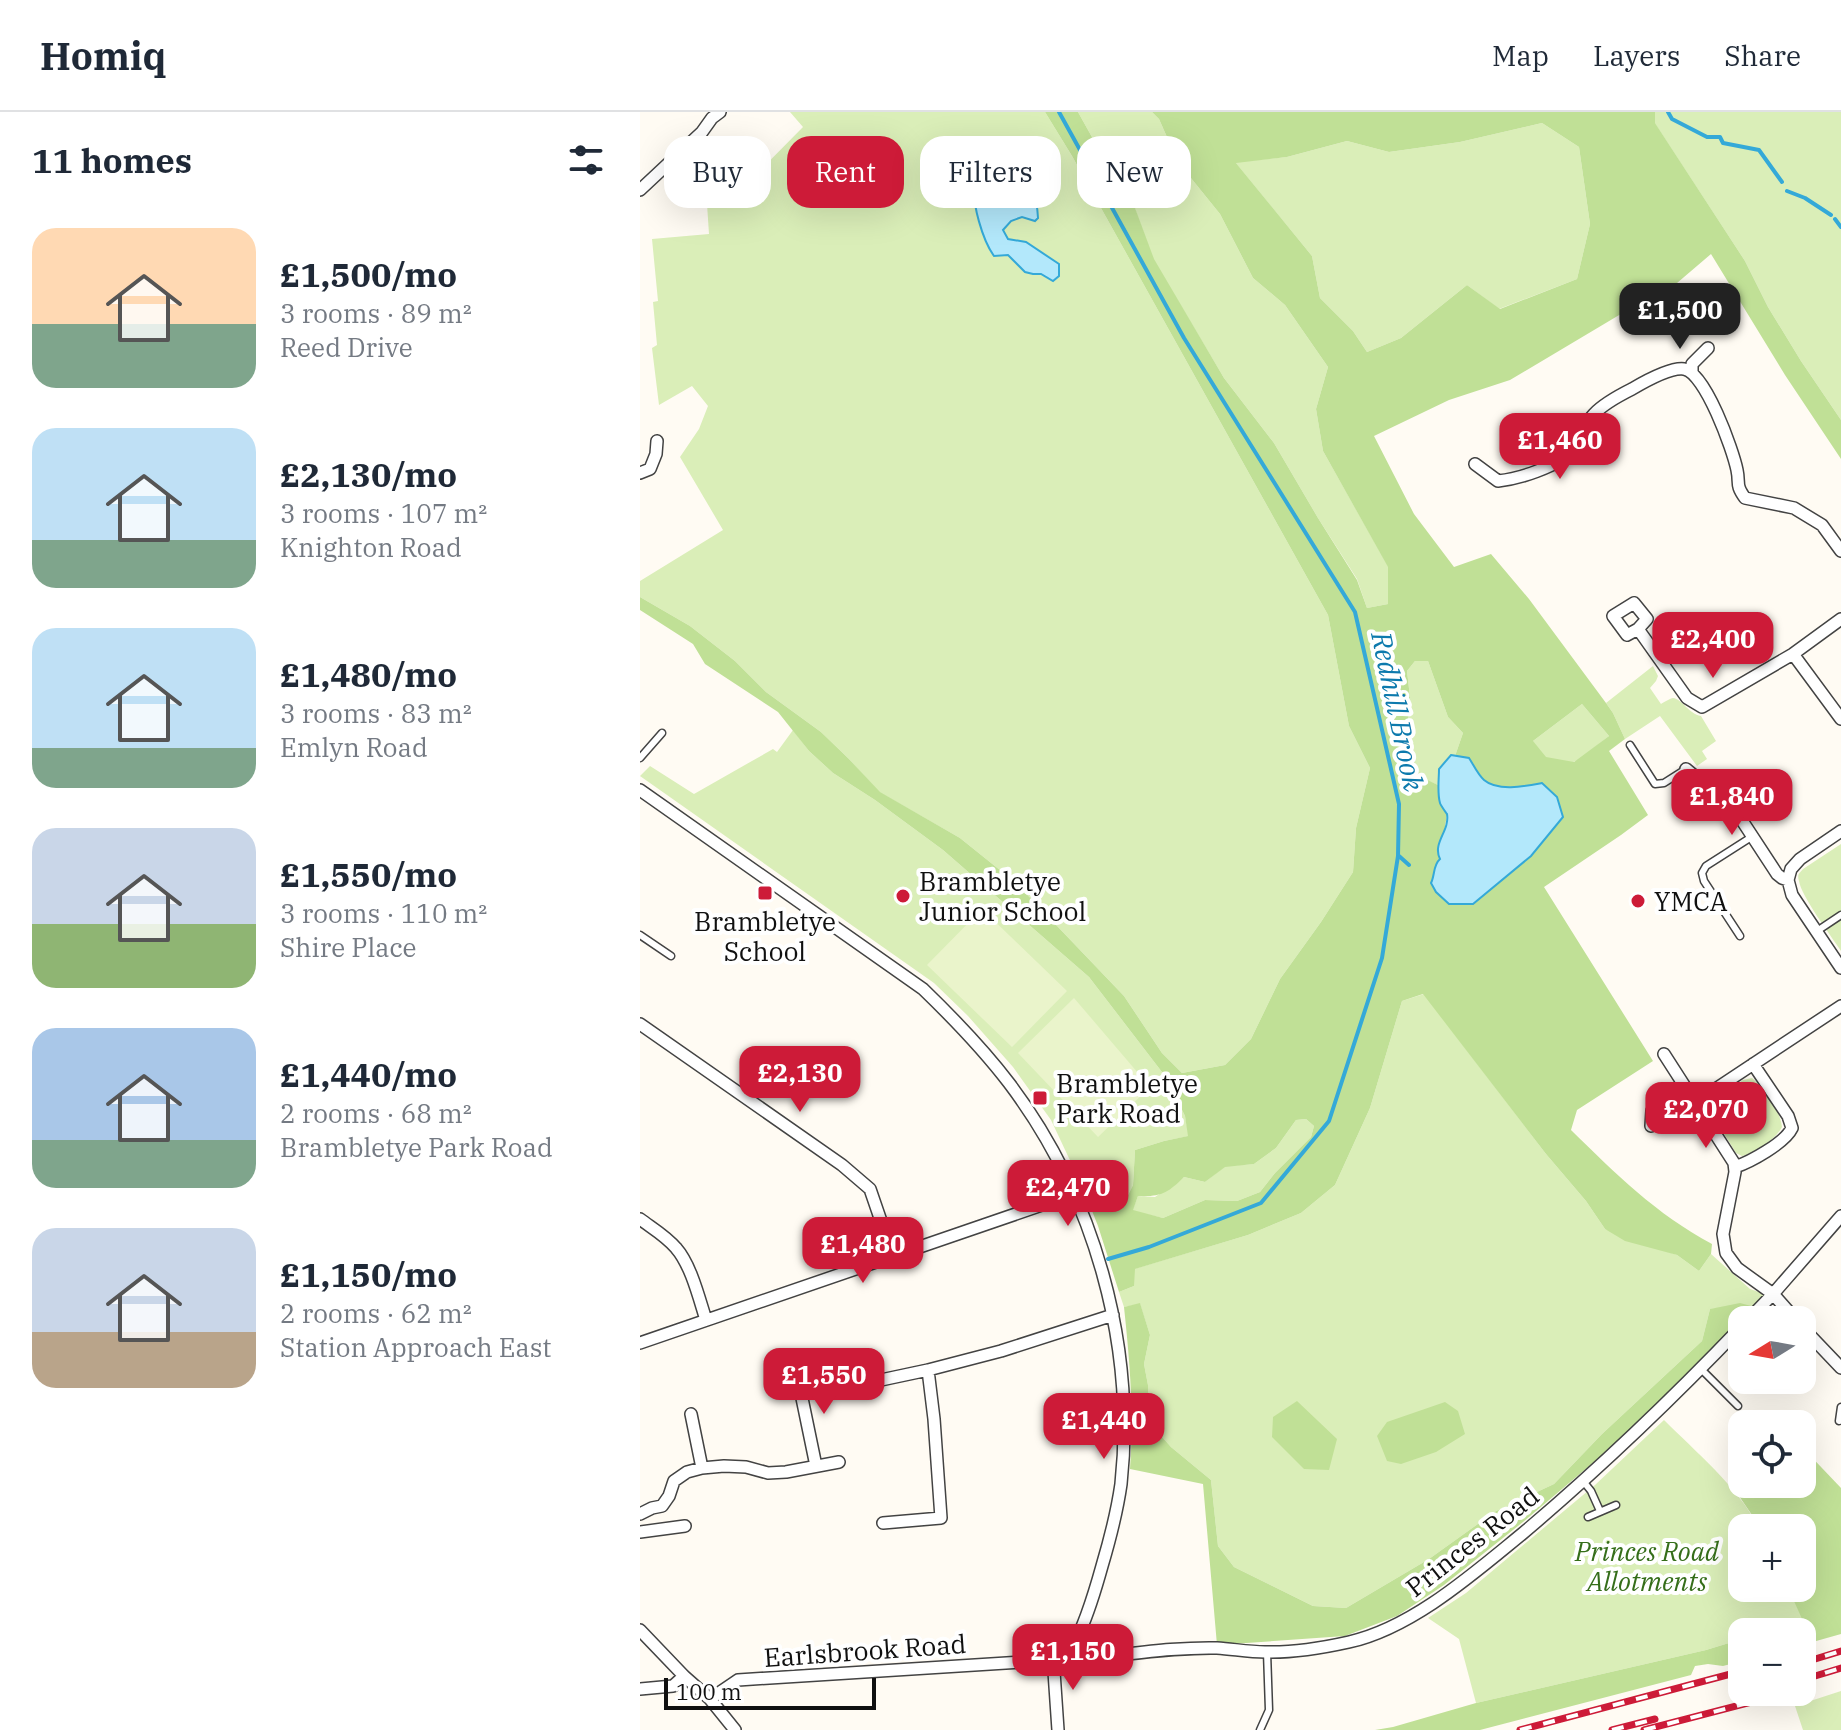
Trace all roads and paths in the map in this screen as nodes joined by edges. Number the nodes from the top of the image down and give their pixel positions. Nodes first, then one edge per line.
1 (715, 114) edge
2 (640, 190) edge
3 (1708, 348) dead end
4 (1692, 372) junction
5 (657, 441) dead end
6 (1475, 464) dead end
7 (640, 473) edge
8 (1841, 551) edge
9 (1841, 619) edge
10 (1638, 629) dead end
11 (1793, 654) junction
12 (1841, 719) edge
13 (662, 733) dead end
14 (1630, 745) dead end
15 (640, 758) edge
16 (1686, 769) joint
17 (640, 790) edge
18 (1841, 831) edge
19 (1753, 836) junction
20 (1788, 880) junction
21 (1841, 915) edge
22 (1817, 931) junction
23 (640, 935) edge
24 (1740, 936) dead end
25 (671, 956) dead end
26 (1841, 968) edge
27 (1841, 1006) edge
28 (640, 1024) edge
29 (1664, 1054) dead end
30 (1753, 1064) junction
31 (1687, 1088) junction
32 (1696, 1102) junction
33 (1651, 1126) dead end
34 (1735, 1167) junction
35 (1074, 1194) junction
36 (1841, 1216) edge
37 (640, 1219) edge
38 (893, 1256) junction
39 (1773, 1294) junction
40 (1761, 1306) edge
41 (1784, 1306) edge
42 (1113, 1315) junction
43 (706, 1320) junction
44 (1728, 1341) edge
45 (1816, 1342) edge
46 (640, 1343) edge
47 (1841, 1368) edge
48 (1701, 1369) junction
49 (928, 1370) junction
50 (797, 1374) dead end
51 (881, 1380) dead end
52 (1738, 1406) dead end
53 (1841, 1407) edge
54 (691, 1414) dead end
55 (1839, 1421) dead end
56 (839, 1462) dead end
57 (816, 1466) junction
58 (702, 1468) junction
59 (1583, 1481) junction
60 (1616, 1505) dead end
61 (1600, 1511) junction
62 (640, 1514) edge
63 (1588, 1517) dead end
64 (883, 1523) dead end
65 (685, 1526) dead end
66 (640, 1532) edge
67 (640, 1630) edge
68 (1072, 1647) junction
69 (1267, 1652) junction
70 (1053, 1657) junction
71 (684, 1676) junction
72 (640, 1689) edge
73 (710, 1699) junction
74 (735, 1730) edge
75 (1058, 1730) edge
76 (1260, 1730) edge

1 - 2 street
3 - 4 street
4 - 6 street
4 - 8 street
5 - 7 street
9 - 11 street
10 - 11 street
11 - 12 street
13 - 15 lane
14 - 16 lane
16 - 19 street
17 - 35 street
18 - 20 street
19 - 20 street
19 - 24 lane
20 - 22 street
21 - 22 lane
22 - 26 street
23 - 25 lane
27 - 30 street
28 - 38 street
29 - 31 street
30 - 32 street
30 - 34 street
31 - 32 street
31 - 33 street
32 - 34 street
34 - 39 street
35 - 38 street
35 - 42 street
36 - 39 street
37 - 43 street
38 - 43 street
39 - 40 street
39 - 41 street
42 - 49 street
42 - 68 street
43 - 46 street
44 - 48 street, Princes Road
45 - 47 street
48 - 52 lane
48 - 59 street, Princes Road
49 - 51 street
49 - 64 street
50 - 57 street
53 - 55 lane
54 - 58 street
56 - 57 street
57 - 58 street
58 - 62 street
59 - 61 lane
59 - 69 street, Princes Road
60 - 61 lane
61 - 63 lane
65 - 66 street
67 - 71 street
68 - 69 street, Princes Road
68 - 70 street, Earlsbrook Road
69 - 76 lane
70 - 73 street, Earlsbrook Road
70 - 75 street
71 - 72 street
71 - 73 street
73 - 74 street

